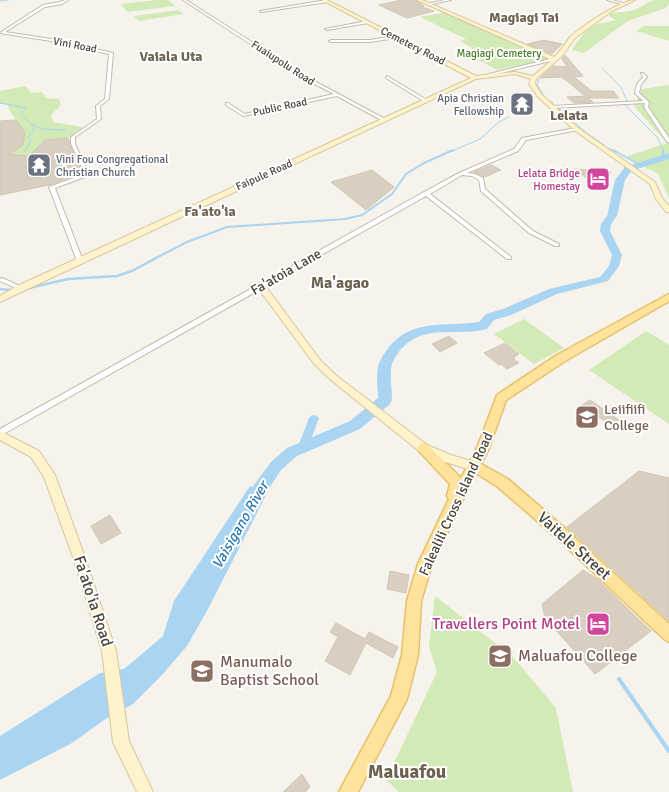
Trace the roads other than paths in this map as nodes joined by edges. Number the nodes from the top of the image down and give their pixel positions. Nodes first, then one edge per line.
1 (67, 0) edge
2 (184, 0) edge
3 (419, 0) edge
4 (450, 0) edge
5 (608, 0) edge
6 (633, 0) edge
7 (325, 1) edge
8 (428, 4) junction
9 (624, 4) junction
10 (261, 11) dead end
11 (367, 22) junction
12 (327, 28) dead end
13 (1, 33) edge
14 (395, 37) junction
15 (331, 41) dead end
16 (554, 59) junction
17 (642, 74) dead end
18 (387, 77) dead end
19 (475, 78) junction
20 (534, 78) junction
21 (336, 95) junction
22 (426, 101) junction
23 (647, 102) junction
24 (227, 104) dead end
25 (552, 106) junction
26 (385, 120) junction
27 (576, 128) junction
28 (669, 141) edge
29 (461, 174) junction
30 (426, 194) junction
31 (669, 210) edge
32 (557, 245) dead end
33 (509, 258) dead end
34 (80, 261) junction
35 (2, 280) dead end
36 (261, 286) junction
37 (20, 288) junction
38 (669, 297) edge
39 (0, 299) edge
40 (0, 434) edge
41 (424, 448) junction
42 (474, 466) junction
43 (451, 508) junction
44 (669, 634) edge
45 (145, 792) edge
46 (348, 792) edge

1 - 13 street, Vini Road
2 - 21 street, Fuaiupolu Road
3 - 8 street
4 - 8 street
5 - 9 street
6 - 9 street
7 - 10 street
7 - 11 street, Cemetery Road
8 - 16 street
9 - 16 street
11 - 12 street
11 - 14 street, Cemetery Road
13 - 34 street, Vini Road
14 - 15 street
14 - 19 street, Cemetery Road
16 - 19 street
16 - 20 street
17 - 23 street
18 - 22 street
19 - 20 street
19 - 22 street, Faipule Road
20 - 25 street
21 - 24 street, Public Road
21 - 26 street, Fuaiupolu Road
22 - 26 street, Faipule Road
23 - 25 street
23 - 28 street
25 - 27 street
26 - 34 street, Faipule Road
27 - 29 street, Fa'atoia Lane
27 - 31 street
29 - 30 street, Fa'atoia Lane
29 - 32 street
30 - 33 street
30 - 36 street, Fa'atoia Lane
34 - 37 street, Faipule Road
35 - 37 street
36 - 40 street, Fa'atoia Lane
36 - 41 street
37 - 39 street, Faipule Road
38 - 42 main road, Falealili Cross Island Road
40 - 45 street, Fa'ato'ia Road
41 - 42 street
41 - 43 main road
42 - 43 main road, Falealili Cross Island Road
42 - 44 main road, Vaitele Street
43 - 46 main road, Falealili Cross Island Road

